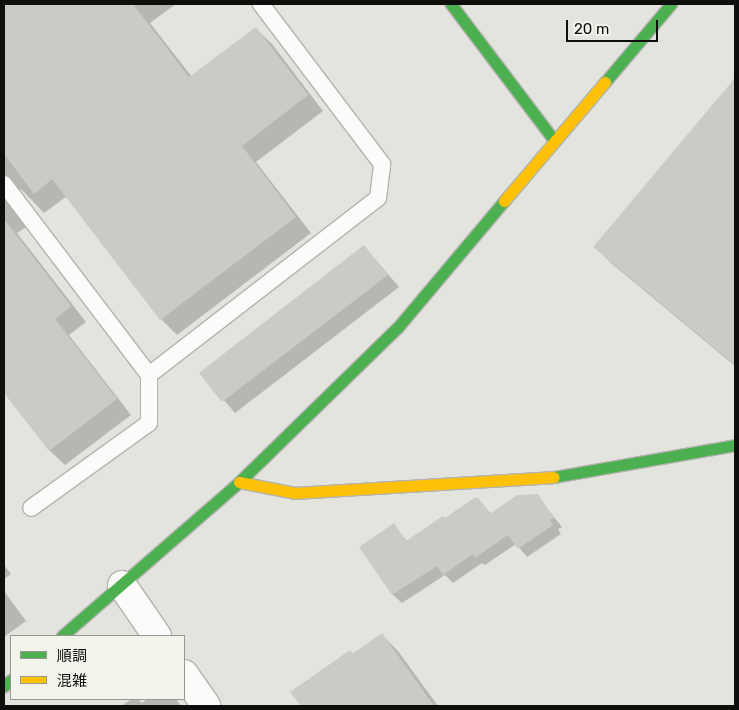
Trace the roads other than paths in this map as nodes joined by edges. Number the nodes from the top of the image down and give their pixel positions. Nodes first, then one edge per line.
1 (261, 4) edge
2 (451, 4) edge
3 (670, 4) edge
4 (554, 140) junction
5 (4, 184) edge
6 (149, 375) junction
7 (735, 445) edge
8 (239, 482) junction
9 (31, 508) dead end
10 (122, 585) junction
11 (63, 635) edge
12 (156, 635) edge
13 (185, 675) edge
14 (206, 706) edge

1 - 6 lane
2 - 4 street
3 - 4 street
4 - 8 street
5 - 6 lane
6 - 9 lane
7 - 8 street
8 - 10 street
10 - 11 street
10 - 12 street
13 - 14 street

